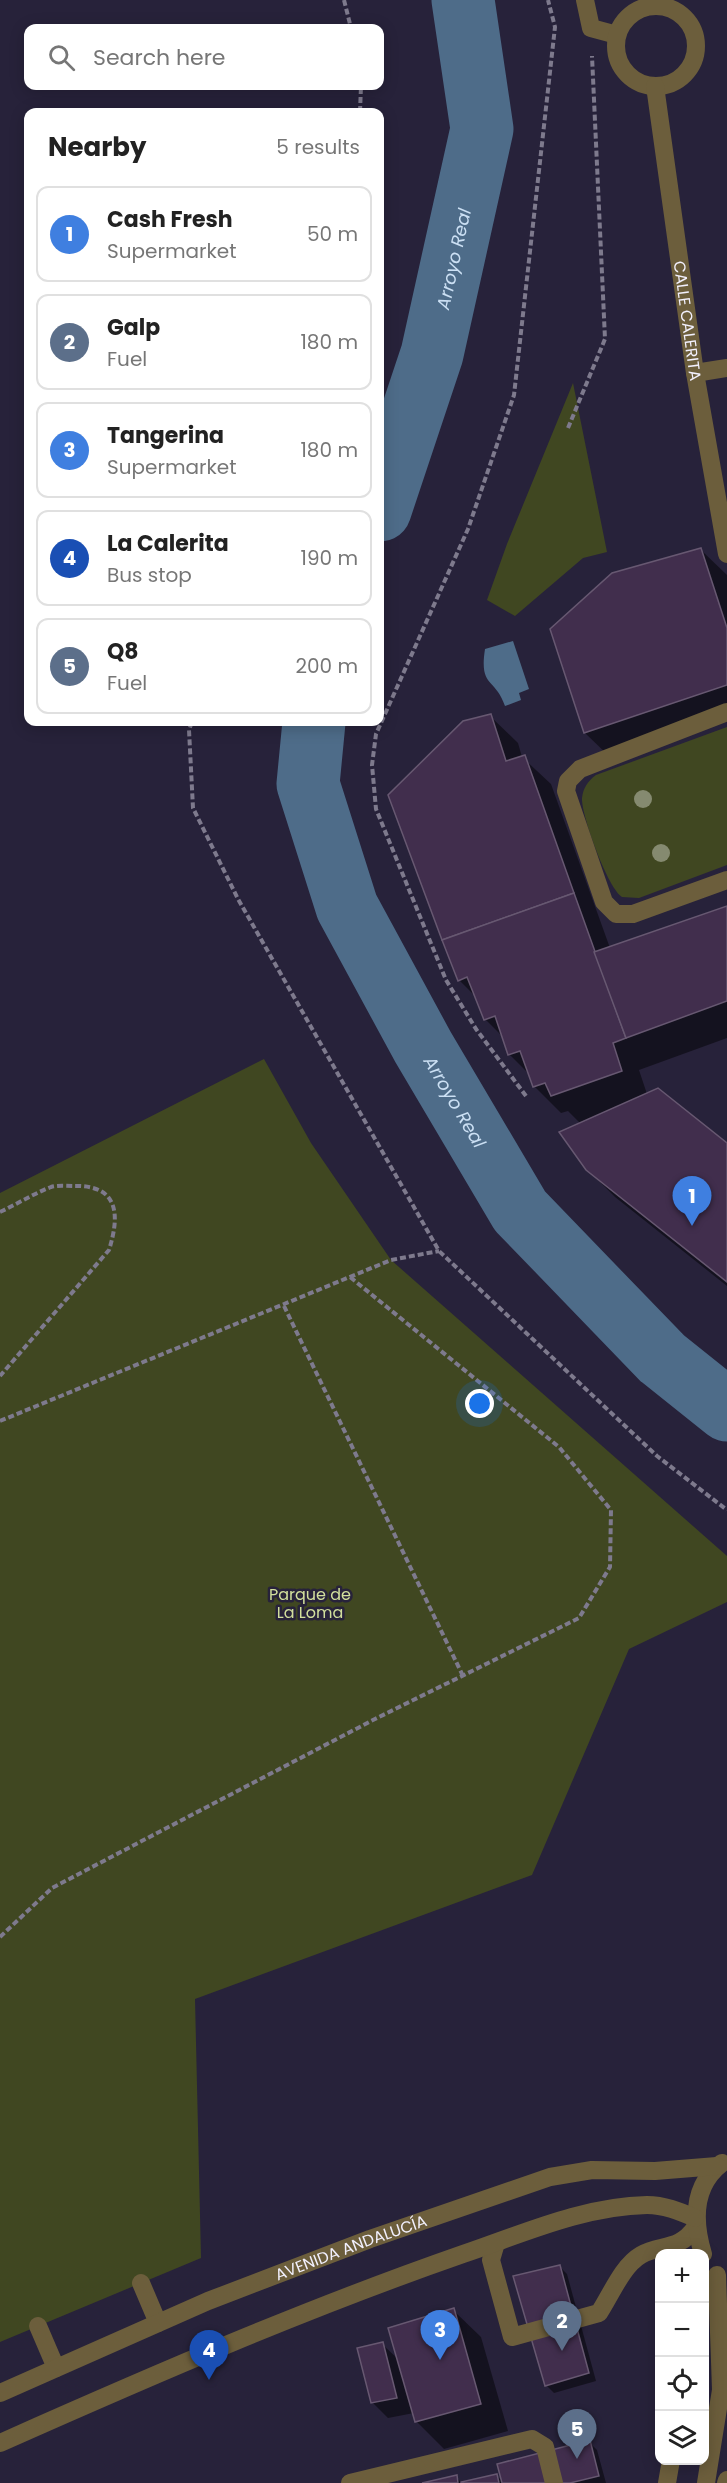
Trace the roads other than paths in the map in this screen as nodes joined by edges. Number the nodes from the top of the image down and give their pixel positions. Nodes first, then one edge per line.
1 (585, 0) edge
2 (684, 6) edge
3 (617, 35) junction
4 (655, 86) junction
5 (727, 368) edge
6 (695, 373) junction
7 (727, 554) edge
8 (727, 712) edge
9 (727, 880) edge
10 (722, 2163) edge
11 (695, 2223) junction
12 (496, 2243) junction
13 (702, 2249) edge
14 (709, 2262) edge
15 (722, 2279) edge
16 (141, 2283) dead end
17 (158, 2323) junction
18 (38, 2326) dead end
19 (56, 2368) junction
20 (0, 2393) edge
21 (0, 2443) edge
22 (670, 2465) edge
23 (405, 2470) junction
24 (350, 2483) edge
25 (428, 2483) edge
26 (554, 2483) edge
27 (667, 2483) edge
28 (706, 2483) edge

1 - 3 street
2 - 3 street
2 - 4 street
3 - 4 street
4 - 6 street, CALLE CALERITA
5 - 6 street
6 - 7 street, CALLE CALERITA
8 - 9 street
10 - 11 street
10 - 17 street, AVENIDA ANDALUCÍA
11 - 12 street
11 - 12 street
11 - 13 street
12 - 21 street
14 - 15 street
15 - 28 street
16 - 17 street
17 - 19 street, AVENIDA ANDALUCÍA
18 - 19 street
19 - 20 street, AVENIDA ANDALUCÍA
22 - 27 street
23 - 24 street
23 - 25 street
23 - 26 street

